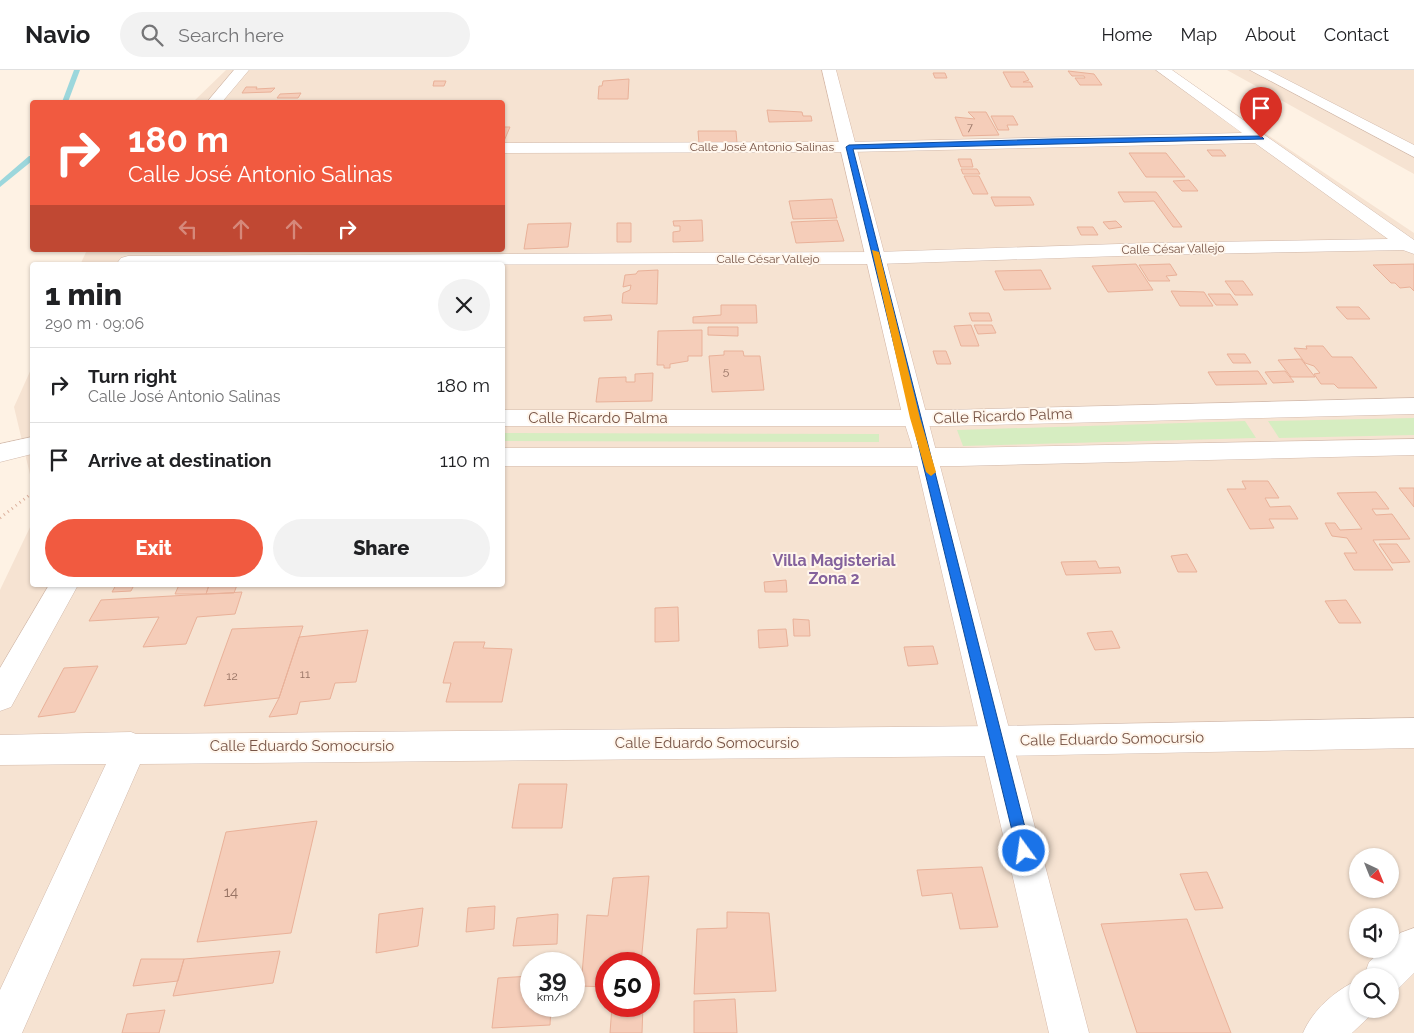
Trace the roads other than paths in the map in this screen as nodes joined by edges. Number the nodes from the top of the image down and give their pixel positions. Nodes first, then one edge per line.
1 (242, 70) edge
2 (828, 70) edge
3 (1163, 70) edge
4 (1257, 70) edge
5 (1262, 70) edge
6 (216, 100) edge
7 (1261, 138) junction
8 (849, 147) junction
9 (505, 148) edge
10 (1411, 148) edge
11 (1412, 246) edge
12 (877, 258) junction
13 (128, 262) dead end
14 (1414, 406) edge
15 (505, 418) edge
16 (915, 418) junction
17 (1414, 447) edge
18 (927, 456) junction
19 (505, 458) edge
20 (63, 587) edge
21 (0, 697) edge
22 (1414, 733) edge
23 (997, 741) junction
24 (131, 747) junction
25 (0, 750) edge
26 (1414, 947) edge
27 (1392, 968) edge
28 (1349, 1008) edge
29 (1, 1033) edge
30 (1069, 1033) edge
31 (1323, 1033) edge

1 - 6 street
2 - 8 street
3 - 7 street
4 - 5 street
4 - 10 street
7 - 8 street, Calle José Antonio Salinas
7 - 11 street
8 - 9 street, Calle José Antonio Salinas
8 - 12 street
11 - 12 street, Calle César Vallejo
12 - 13 street, Calle César Vallejo
12 - 16 street
14 - 16 street, Calle Ricardo Palma
15 - 16 street, Calle Ricardo Palma
16 - 18 street
17 - 18 street
18 - 19 street
18 - 23 street
20 - 21 street
22 - 23 street, Calle Eduardo Somocursio
23 - 24 street, Calle Eduardo Somocursio
23 - 30 street
24 - 25 street, Calle Eduardo Somocursio
24 - 29 street
26 - 27 street
28 - 31 street

